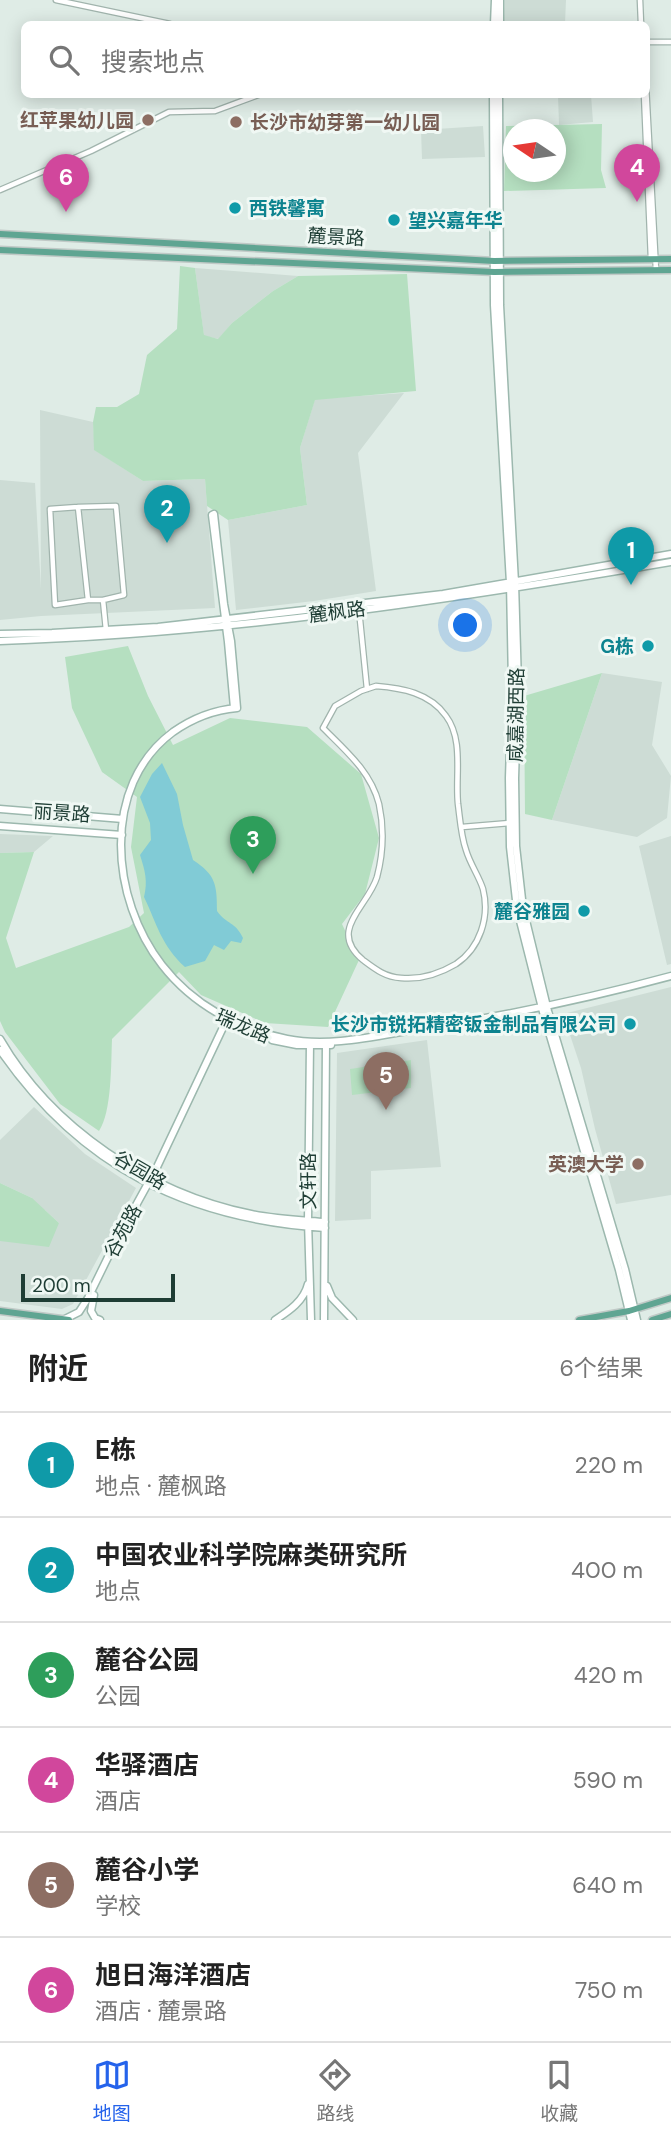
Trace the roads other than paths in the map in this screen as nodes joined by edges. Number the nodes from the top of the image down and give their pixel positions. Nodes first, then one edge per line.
1 (56, 0) edge
2 (495, 0) edge
3 (500, 0) edge
4 (640, 0) edge
5 (156, 21) edge
6 (494, 21) edge
7 (500, 21) edge
8 (641, 21) edge
9 (671, 41) edge
10 (650, 42) edge
11 (250, 98) edge
12 (493, 98) edge
13 (499, 98) edge
14 (644, 98) edge
15 (647, 98) edge
16 (0, 190) edge
17 (0, 234) edge
18 (0, 250) edge
19 (653, 259) junction
20 (671, 259) edge
21 (497, 261) junction
22 (656, 270) junction
23 (671, 270) edge
24 (497, 272) junction
25 (78, 507) junction
26 (671, 554) edge
27 (671, 562) edge
28 (512, 586) junction
29 (88, 600) junction
30 (103, 600) junction
31 (359, 610) junction
32 (226, 622) junction
33 (106, 630) junction
34 (0, 634) edge
35 (0, 640) edge
36 (367, 689) junction
37 (0, 809) edge
38 (122, 819) junction
39 (510, 823) junction
40 (0, 826) edge
41 (462, 827) junction
42 (120, 835) junction
43 (671, 978) edge
44 (545, 1008) junction
45 (228, 1021) junction
46 (0, 1039) edge
47 (310, 1044) junction
48 (326, 1044) junction
49 (0, 1051) edge
50 (151, 1182) junction
51 (308, 1224) junction
52 (325, 1225) junction
53 (309, 1272) junction
54 (326, 1273) junction
55 (671, 1298) edge
56 (632, 1310) junction
57 (0, 1311) edge
58 (671, 1314) edge
59 (63, 1320) edge
60 (69, 1320) edge
61 (100, 1320) edge
62 (275, 1320) edge
63 (311, 1320) edge
64 (324, 1320) edge
65 (353, 1320) edge
66 (579, 1320) edge
67 (631, 1320) edge
68 (637, 1320) edge
69 (652, 1320) edge

1 - 5 street
2 - 6 main road
3 - 7 main road
4 - 8 street
9 - 10 street
11 - 16 street
12 - 21 main road, 咸嘉湖西路
13 - 21 main road, 咸嘉湖西路
14 - 19 street
15 - 19 street
17 - 21 main road, 麓景路
18 - 24 main road, 麓景路
19 - 20 main road, 麓景路
19 - 21 main road, 麓景路
19 - 22 street
21 - 24 main road, 咸嘉湖西路
22 - 23 main road, 麓景路
22 - 24 main road, 麓景路
24 - 28 main road, 咸嘉湖西路
25 - 29 street
25 - 29 street
25 - 30 street
26 - 28 main road
27 - 28 main road, 麓枫路
28 - 31 main road, 麓枫路
28 - 32 main road
28 - 39 main road, 咸嘉湖西路
28 - 44 main road, 咸嘉湖西路
29 - 30 street
30 - 33 street
31 - 32 main road, 麓枫路
31 - 36 street
32 - 32 main road
32 - 33 main road
32 - 35 main road, 麓枫路
32 - 38 main road, 瑞龙路
33 - 34 main road
36 - 41 street
36 - 41 street
37 - 38 main road, 丽景路
38 - 42 main road, 瑞龙路
39 - 41 street
39 - 44 main road, 咸嘉湖西路
40 - 42 main road, 丽景路
42 - 45 main road, 瑞龙路
43 - 44 main road, 瑞龙路
44 - 48 main road, 瑞龙路
44 - 56 main road, 咸嘉湖西路
45 - 47 main road, 瑞龙路
45 - 50 main road, 谷苑路
46 - 50 main road, 谷园路
47 - 48 main road, 瑞龙路
47 - 51 main road, 文轩路
48 - 52 main road, 文轩路
49 - 50 main road, 谷园路
50 - 51 main road, 谷园路
50 - 59 main road, 谷苑路
50 - 61 main road, 谷苑路
51 - 52 main road, 谷园路
51 - 53 main road, 文轩路
52 - 54 main road, 文轩路
53 - 62 main road
53 - 63 main road, 文轩路
54 - 64 main road, 文轩路
54 - 65 main road
55 - 56 main road
56 - 66 main road
56 - 67 main road, 咸嘉湖西路
56 - 68 main road, 咸嘉湖西路
57 - 59 main road
58 - 69 main road
59 - 60 main road

